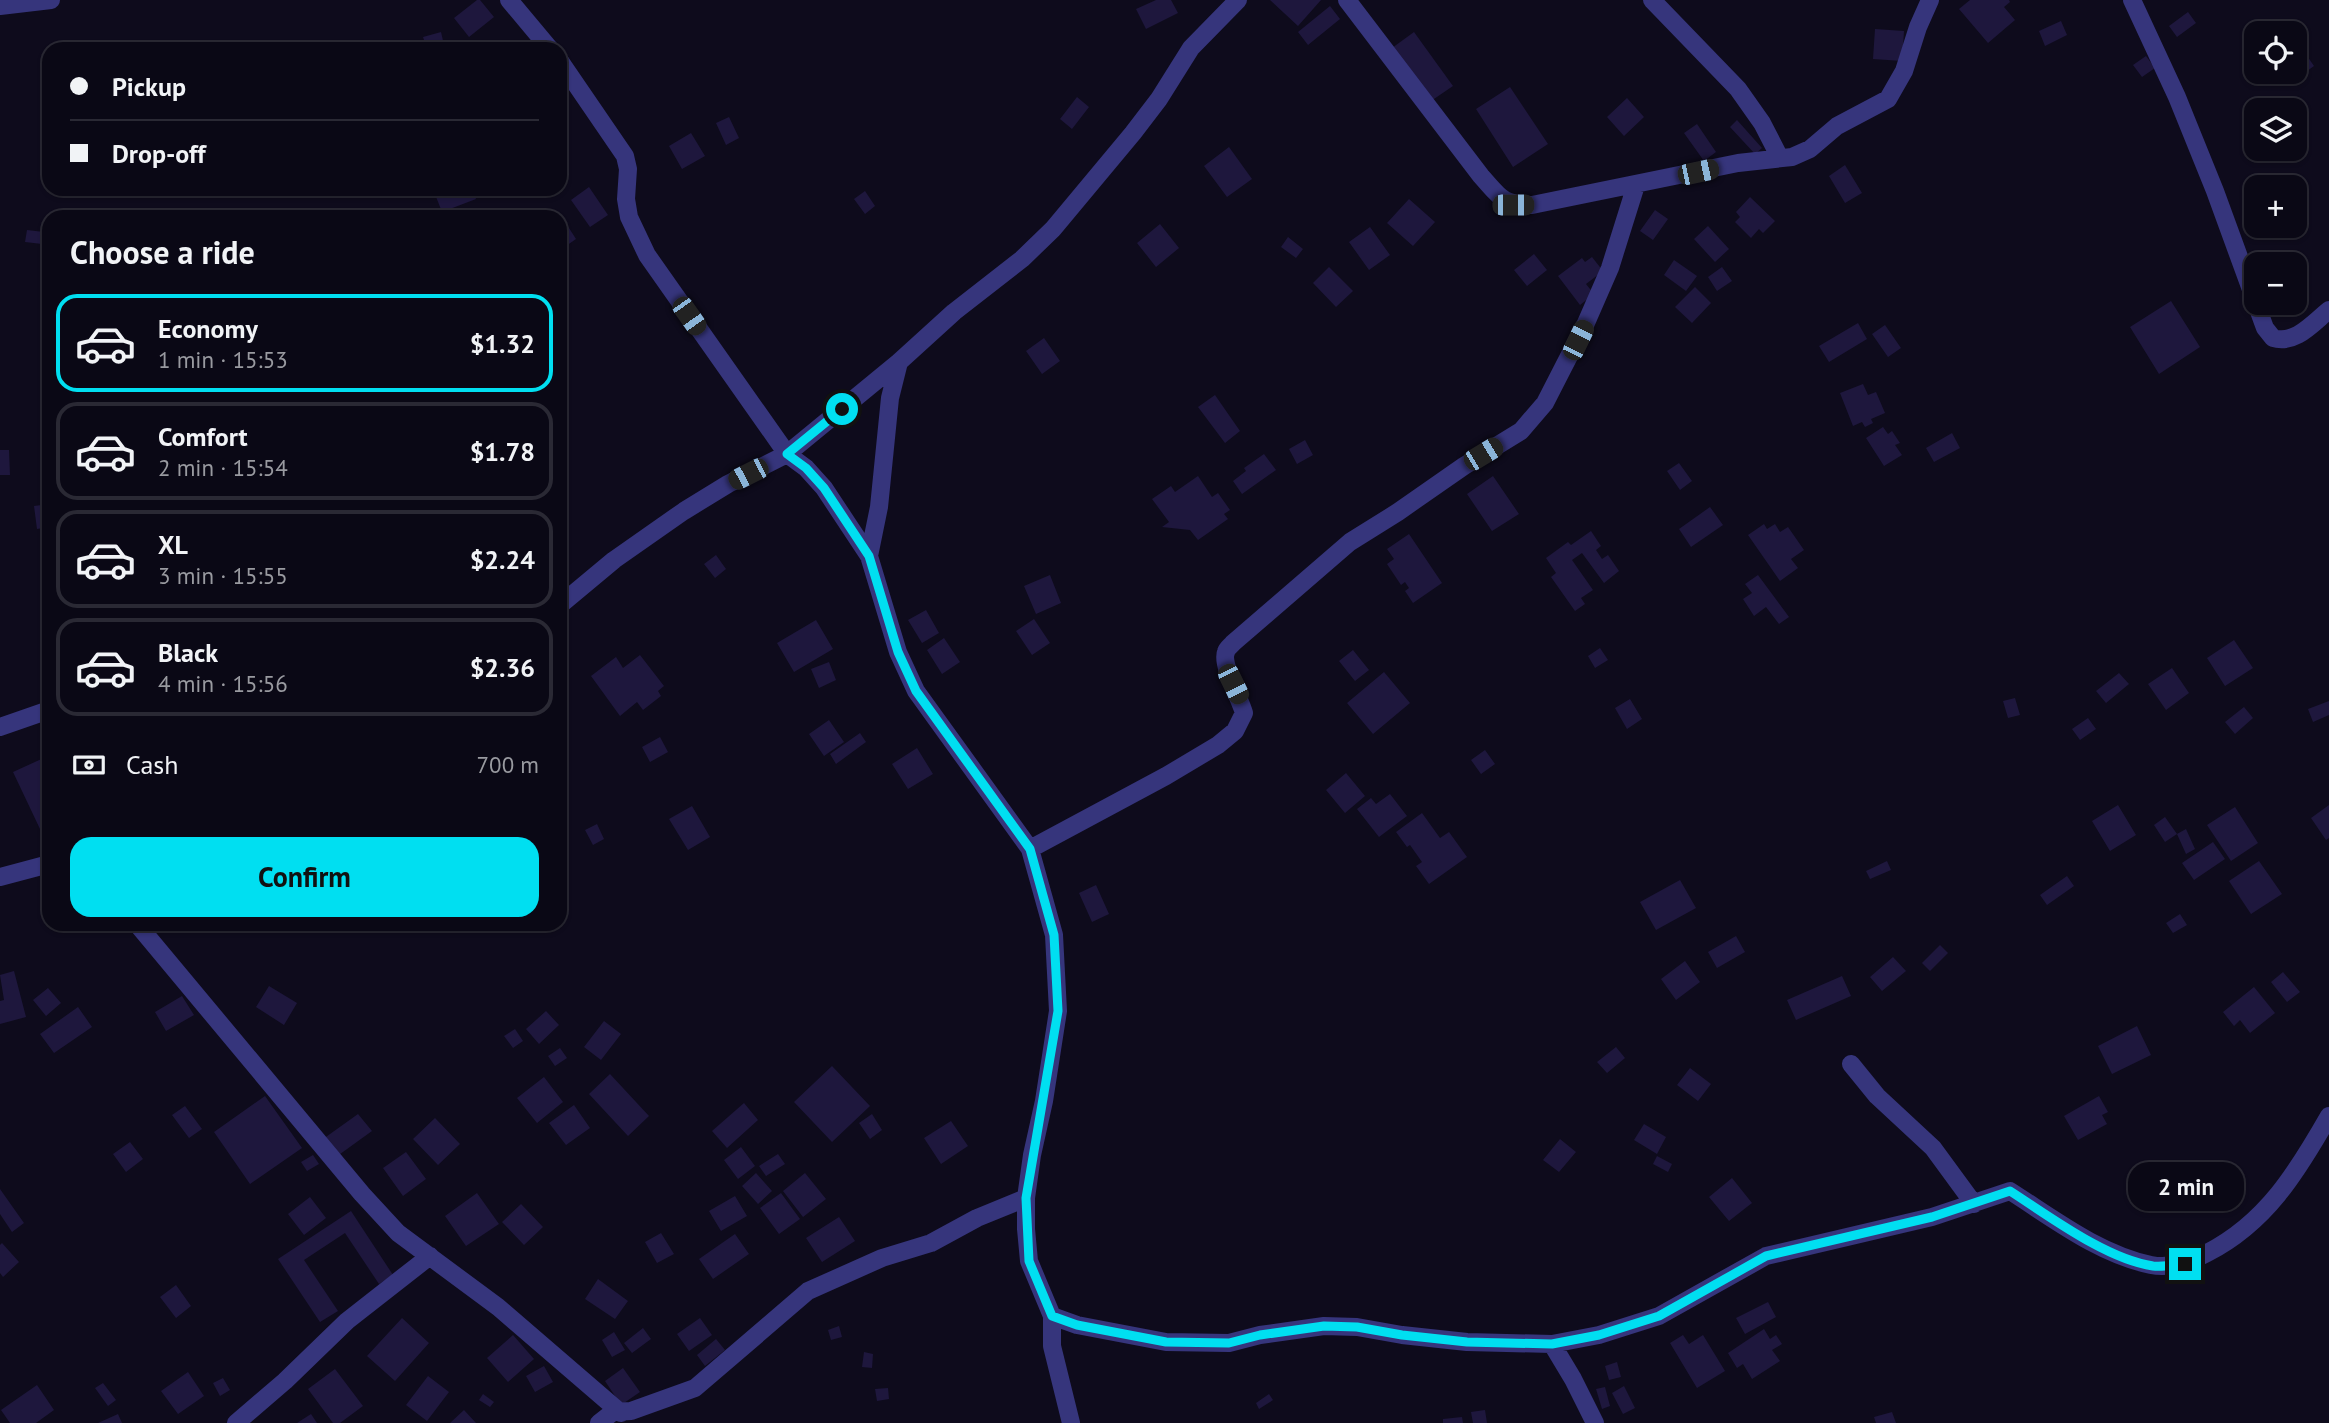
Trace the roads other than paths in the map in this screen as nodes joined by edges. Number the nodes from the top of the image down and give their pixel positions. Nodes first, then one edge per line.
1 (51, 0) edge
2 (509, 0) edge
3 (1238, 0) edge
4 (1347, 0) edge
5 (1652, 0) edge
6 (1930, 0) edge
7 (2133, 0) edge
8 (0, 6) edge
9 (544, 42) edge
10 (567, 71) edge
11 (1780, 158) junction
12 (1636, 185) junction
13 (2329, 310) edge
14 (899, 362) junction
15 (787, 454) junction
16 (869, 556) junction
17 (567, 599) edge
18 (42, 712) edge
19 (0, 727) edge
20 (1030, 849) junction
21 (42, 866) edge
22 (0, 877) edge
23 (143, 931) edge
24 (1851, 1064) dead end
25 (2329, 1116) edge
26 (1026, 1198) junction
27 (1974, 1204) junction
28 (430, 1256) junction
29 (1052, 1316) junction
30 (1552, 1344) junction
31 (621, 1413) junction
32 (236, 1423) edge
33 (600, 1423) edge
34 (1071, 1423) edge
35 (1595, 1423) edge

1 - 8 street
2 - 9 street
3 - 14 street
4 - 12 street
5 - 11 street
6 - 11 street
7 - 13 street
10 - 15 street
11 - 12 street
12 - 20 street
14 - 15 street
14 - 16 street
15 - 16 street
15 - 17 street
16 - 20 street
18 - 19 street
20 - 26 street
21 - 22 street
23 - 28 street
24 - 27 street
25 - 27 street
26 - 29 street
26 - 31 street
27 - 30 street
28 - 31 street
28 - 32 street
29 - 30 street
29 - 34 street
30 - 35 street
31 - 33 street

